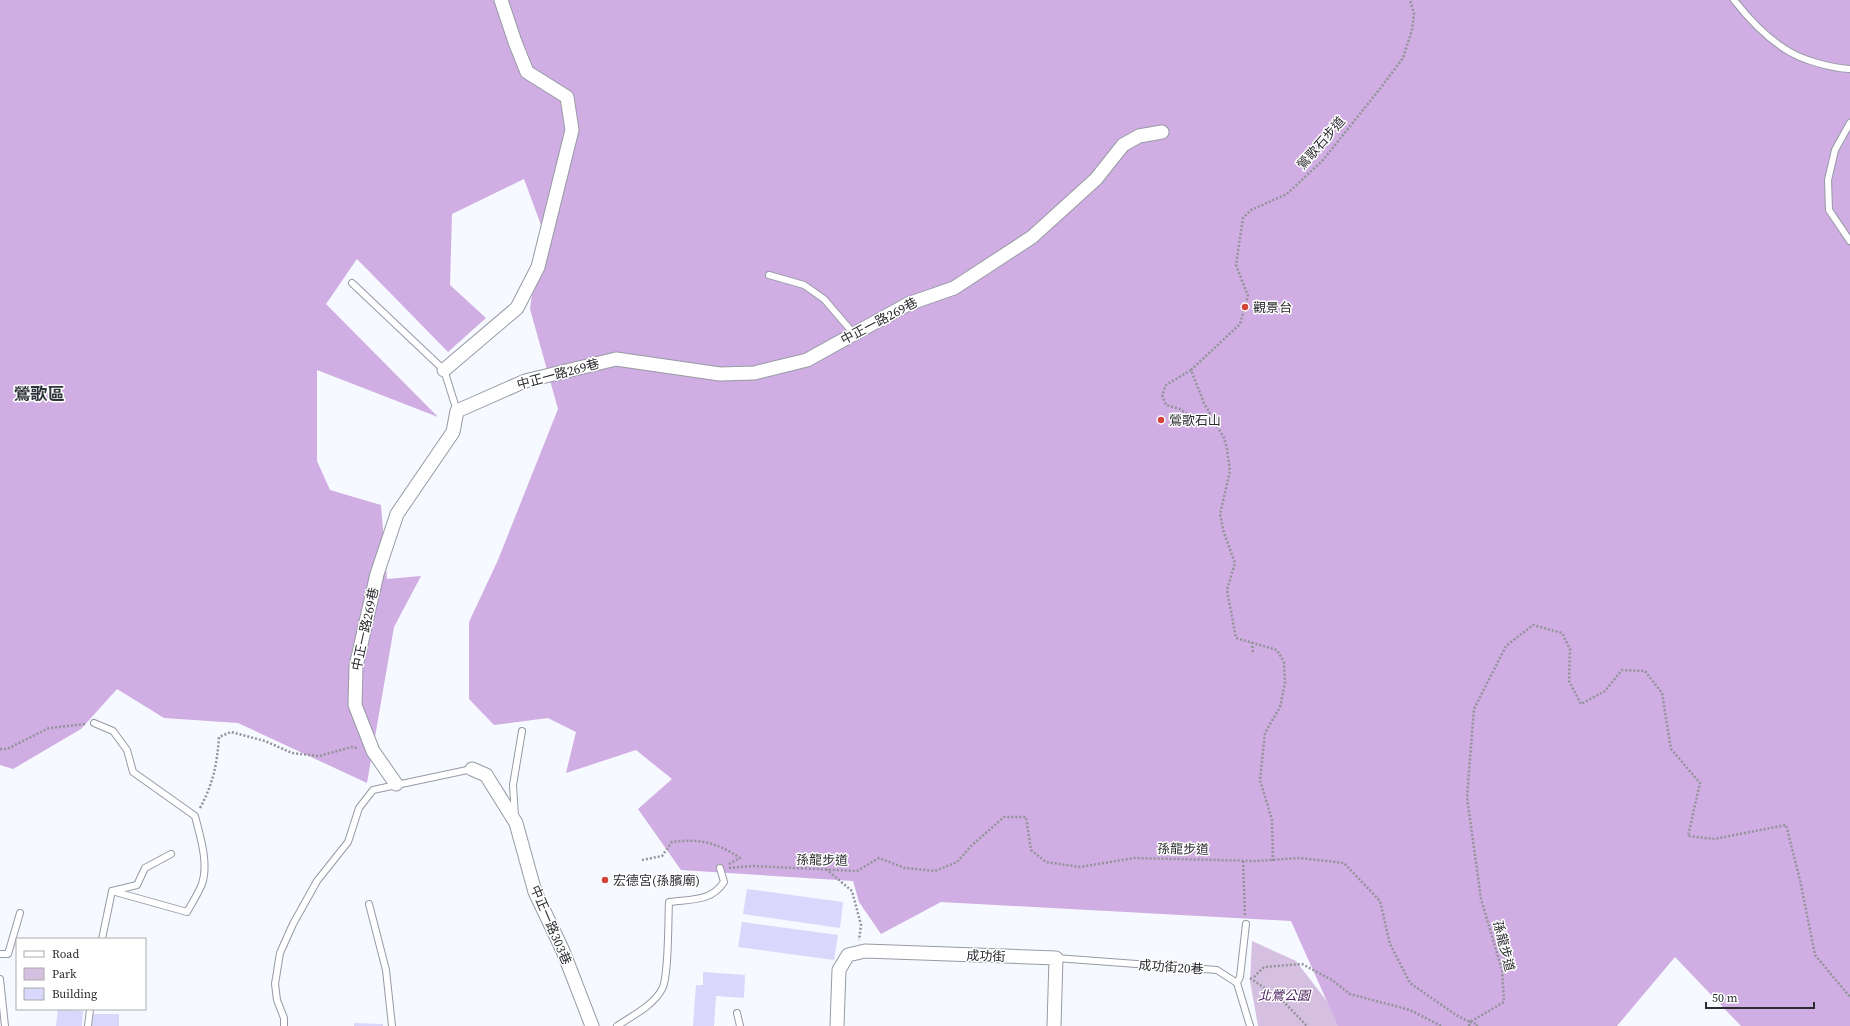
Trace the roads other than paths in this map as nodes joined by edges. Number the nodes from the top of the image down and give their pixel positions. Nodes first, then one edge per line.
1 (501, 0) edge
2 (1734, 0) edge
3 (1850, 69) edge
4 (1850, 123) edge
5 (1162, 132) dead end
6 (1850, 241) edge
7 (769, 276) dead end
8 (352, 283) dead end
9 (854, 334) junction
10 (444, 370) junction
11 (457, 411) junction
12 (94, 724) road end
13 (522, 730) dead end
14 (472, 769) joint
15 (396, 784) junction
16 (516, 823) junction
17 (171, 854) dead end
18 (720, 868) road end
19 (112, 891) junction
20 (369, 904) dead end
21 (20, 913) dead end
22 (1246, 924) road end
23 (102, 938) edge
24 (0, 954) edge
25 (1056, 958) junction
26 (0, 979) edge
27 (1238, 980) junction
28 (1, 1006) edge
29 (90, 1010) edge
30 (737, 1013) dead end
31 (5, 1026) edge
32 (88, 1026) edge
33 (284, 1026) edge
34 (392, 1026) edge
35 (592, 1026) edge
36 (617, 1026) edge
37 (740, 1026) edge
38 (837, 1026) edge
39 (1054, 1026) edge
40 (1250, 1026) edge

1 - 10 street
2 - 3 lane
4 - 6 lane
5 - 9 street, 中正一路269巷
7 - 9 lane
8 - 10 lane
9 - 11 street, 中正一路269巷
10 - 11 lane
11 - 15 street, 中正一路269巷
12 - 19 lane
13 - 16 lane, 中正一路303巷
14 - 15 lane
14 - 16 street, 中正一路303巷
15 - 33 lane
16 - 35 street, 中正一路303巷
17 - 19 lane
18 - 36 lane
19 - 23 lane
20 - 34 lane
21 - 24 lane
22 - 27 lane
25 - 27 lane, 成功街20巷
25 - 38 street, 成功街
25 - 39 street
26 - 28 lane
27 - 40 lane
28 - 31 lane
29 - 32 lane
30 - 37 lane

